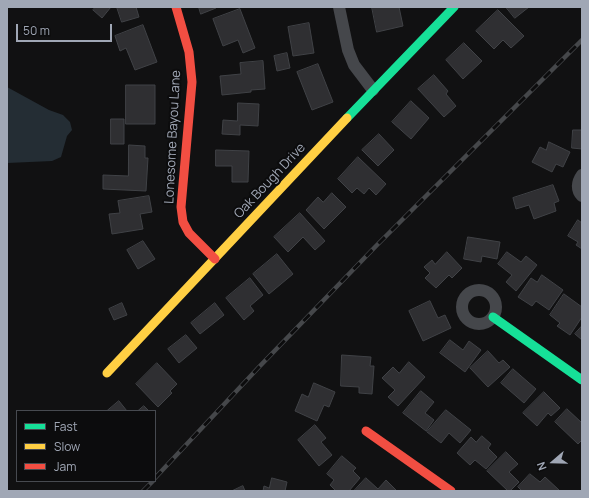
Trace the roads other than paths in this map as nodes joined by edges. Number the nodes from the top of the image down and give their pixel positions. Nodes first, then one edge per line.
1 (176, 7) edge
2 (339, 7) edge
3 (454, 7) edge
4 (372, 90) junction
5 (582, 175) edge
6 (582, 196) edge
7 (215, 259) junction
8 (493, 317) dead end
9 (107, 373) dead end
10 (582, 380) edge
11 (366, 431) dead end
12 (451, 491) edge

1 - 7 street, Lonesome Bayou Lane
2 - 4 street
3 - 4 street, Oak Bough Drive
4 - 7 street, Oak Bough Drive
5 - 6 street
7 - 9 street, Oak Bough Drive
8 - 10 street
11 - 12 street

